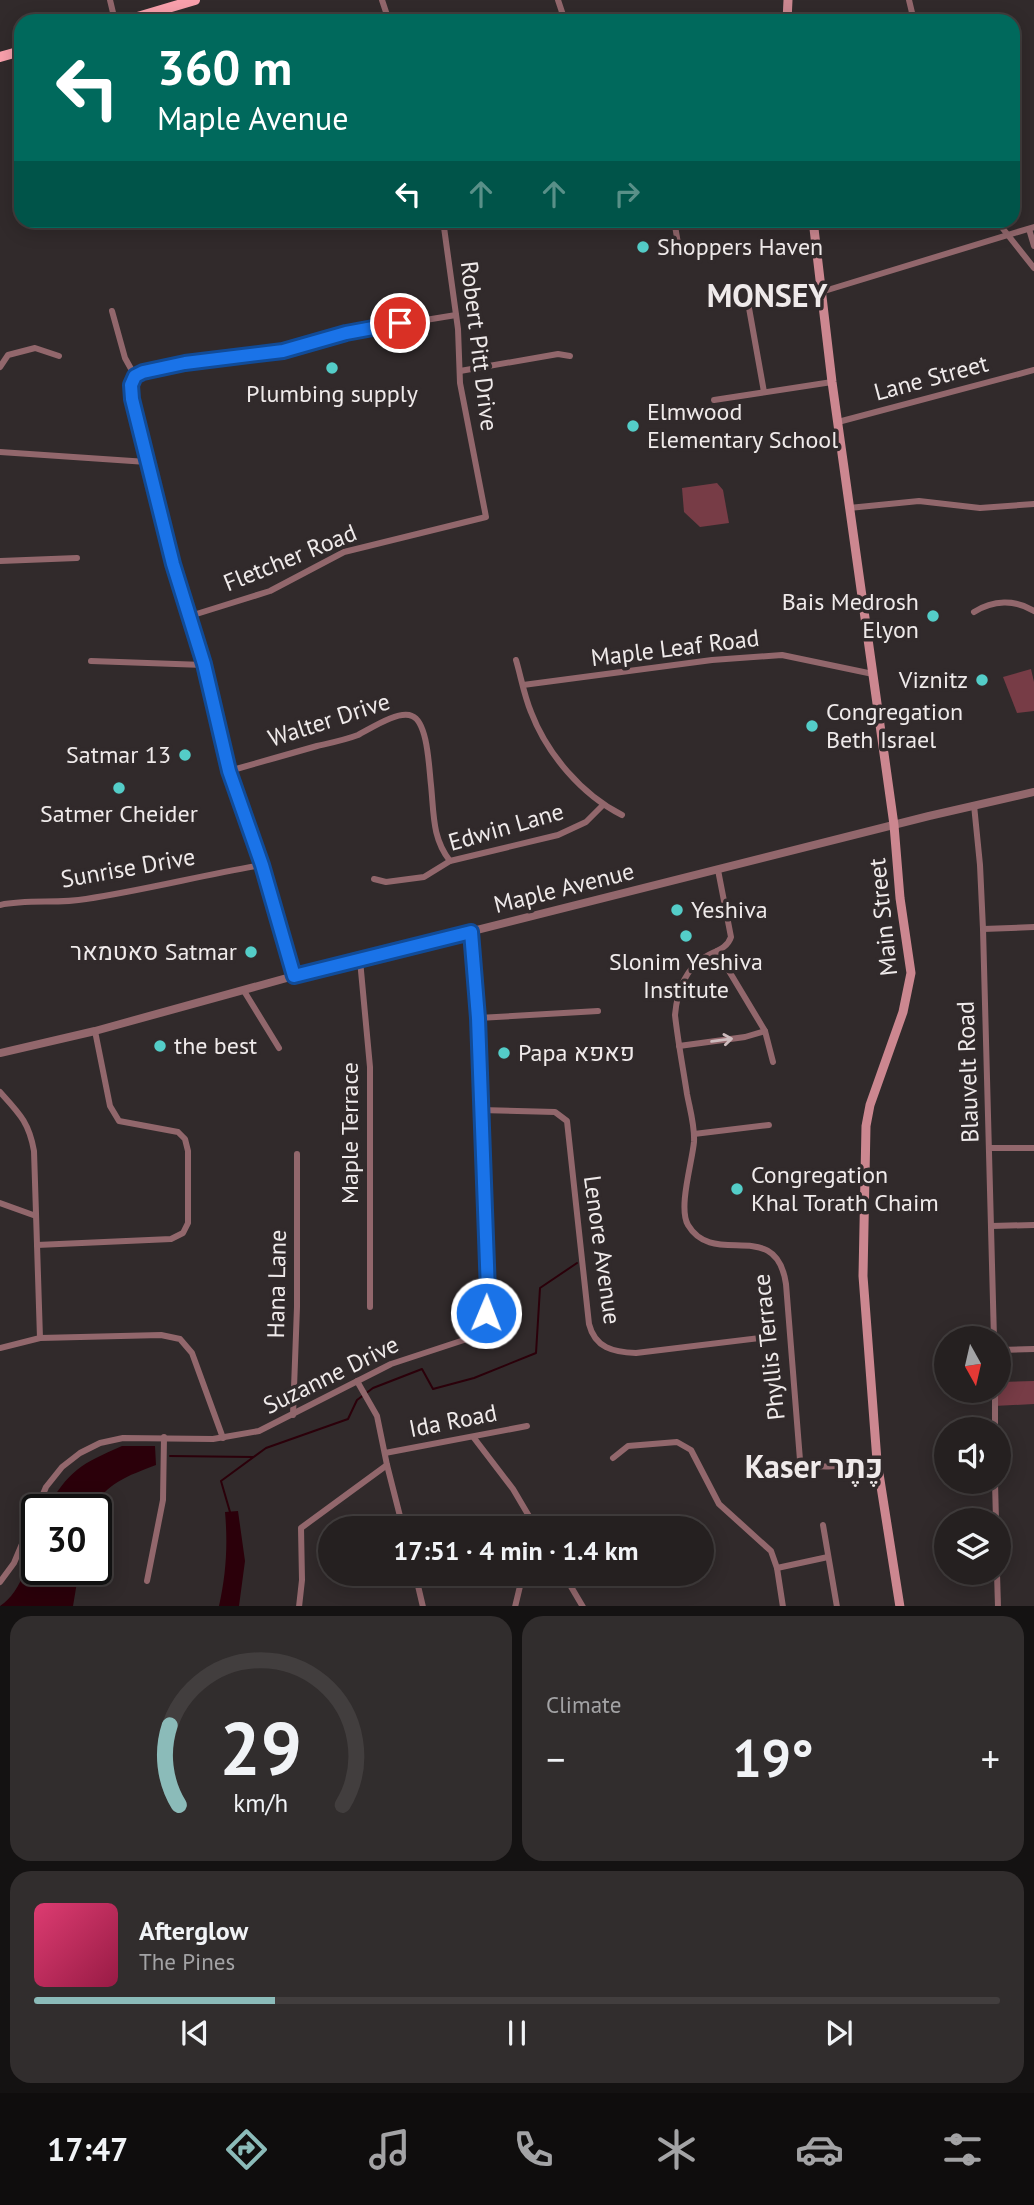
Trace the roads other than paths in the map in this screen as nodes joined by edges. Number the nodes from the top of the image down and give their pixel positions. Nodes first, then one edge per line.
1 (195, 0) edge
2 (148, 14) edge
3 (444, 228) edge
4 (675, 228) edge
5 (814, 228) edge
6 (1002, 228) edge
7 (1032, 228) edge
8 (1007, 235) junction
9 (1034, 246) edge
10 (680, 256) dead end
11 (1034, 268) edge
12 (821, 292) junction
13 (749, 308) dead end
14 (112, 311) dead end
15 (457, 314) junction
16 (59, 356) dead end
17 (570, 356) dead end
18 (0, 367) edge
19 (1034, 370) edge
20 (460, 371) junction
21 (135, 376) junction
22 (832, 382) junction
23 (764, 392) junction
24 (714, 400) dead end
25 (838, 422) junction
26 (0, 452) edge
27 (147, 462) junction
28 (1034, 504) edge
29 (849, 508) junction
30 (486, 517) joint
31 (77, 558) dead end
32 (0, 561) edge
33 (1034, 611) edge
34 (974, 612) dead end
35 (190, 616) junction
36 (516, 660) dead end
37 (91, 661) dead end
38 (204, 664) junction
39 (873, 674) junction
40 (523, 685) junction
41 (229, 771) junction
42 (1034, 792) edge
43 (603, 805) junction
44 (974, 805) junction
45 (622, 815) dead end
46 (894, 825) junction
47 (450, 861) junction
48 (262, 865) junction
49 (718, 870) junction
50 (374, 879) dead end
51 (0, 905) edge
52 (1034, 927) edge
53 (983, 929) junction
54 (471, 932) junction
55 (717, 951) junction
56 (360, 960) junction
57 (294, 976) junction
58 (244, 991) junction
59 (598, 1011) dead end
60 (478, 1018) junction
61 (95, 1031) junction
62 (765, 1031) junction
63 (679, 1046) junction
64 (279, 1048) dead end
65 (0, 1053) edge
66 (773, 1062) dead end
67 (0, 1092) edge
68 (480, 1110) junction
69 (769, 1125) dead end
70 (694, 1134) junction
71 (990, 1148) junction
72 (1034, 1148) edge
73 (297, 1154) dead end
74 (0, 1203) edge
75 (36, 1216) junction
76 (1034, 1225) edge
77 (991, 1226) junction
78 (37, 1245) junction
79 (370, 1307) dead end
80 (994, 1326) edge
81 (768, 1337) dead end
82 (40, 1338) junction
83 (0, 1348) edge
84 (1034, 1349) edge
85 (1012, 1350) edge
86 (357, 1381) junction
87 (293, 1415) junction
88 (527, 1426) dead end
89 (164, 1437) junction
90 (474, 1437) junction
91 (223, 1438) junction
92 (385, 1454) junction
93 (613, 1458) dead end
94 (877, 1461) junction
95 (387, 1465) junction
96 (400, 1516) edge
97 (529, 1516) edge
98 (824, 1525) dead end
99 (828, 1558) junction
100 (777, 1568) junction
101 (147, 1581) dead end
102 (0, 1582) edge
103 (997, 1585) edge
104 (418, 1586) edge
105 (520, 1586) edge
106 (571, 1586) edge
107 (299, 1606) edge
108 (423, 1606) edge
109 (515, 1606) edge
110 (583, 1606) edge
111 (783, 1606) edge
112 (837, 1606) edge
113 (900, 1606) edge
114 (998, 1606) edge

1 - 2 main road
3 - 15 street, Robert Pitt Drive
4 - 10 street
5 - 12 main road, Main Street
6 - 8 street
7 - 8 street
7 - 9 street
8 - 11 street
8 - 12 street
12 - 22 main road, Main Street
13 - 23 street
14 - 21 street
15 - 20 street, Robert Pitt Drive
15 - 21 street
16 - 18 street
17 - 20 street
19 - 25 street, Lane Street
20 - 30 street, Robert Pitt Drive
21 - 27 street
22 - 23 street
22 - 25 main road, Main Street
23 - 24 street
25 - 29 main road, Main Street
26 - 27 street
27 - 35 street
28 - 29 street
29 - 39 main road, Main Street
30 - 35 street, Fletcher Road
31 - 32 street
33 - 34 street
35 - 38 street
36 - 40 street
37 - 38 street
38 - 41 street
39 - 40 street, Maple Leaf Road
39 - 46 main road, Main Street
40 - 43 street
41 - 47 street, Walter Drive
41 - 48 street
42 - 44 street, Maple Avenue
43 - 45 street
43 - 47 street, Edwin Lane
44 - 46 street, Maple Avenue
44 - 53 street, Blauvelt Road
46 - 49 street, Maple Avenue
46 - 94 main road, Main Street
47 - 50 street, Edwin Lane
48 - 51 street, Sunrise Drive
48 - 57 street
49 - 54 street, Maple Avenue
49 - 55 street, Phyllis Terrace
52 - 53 street
53 - 71 street, Blauvelt Road
54 - 56 street, Maple Avenue
54 - 60 street, Suzanne Drive
55 - 62 street
55 - 63 street, Phyllis Terrace
56 - 57 street, Maple Avenue
56 - 79 street, Maple Terrace
57 - 58 street, Maple Avenue
58 - 61 street, Maple Avenue
58 - 64 street
59 - 60 street
60 - 68 street, Suzanne Drive
61 - 65 street, Maple Avenue
61 - 78 street
63 -> 62 street
62 - 66 street
63 - 70 street, Phyllis Terrace
67 - 75 street
68 - 81 street, Lenore Avenue
68 - 86 street, Suzanne Drive
69 - 70 street
70 - 94 street, Phyllis Terrace
71 - 72 street
71 - 77 street, Blauvelt Road
73 - 87 street, Hana Lane
74 - 75 street
75 - 78 street
76 - 77 street
77 - 80 street, Blauvelt Road
78 - 82 street
82 - 83 street
82 - 91 street
84 - 85 street
86 - 87 street, Suzanne Drive
86 - 92 street, Suzanne Drive
87 - 91 street, Suzanne Drive
88 - 90 street, Ida Road
89 - 91 street, Suzanne Drive
89 - 101 street
89 - 102 street, Suzanne Drive
90 - 92 street, Ida Road
90 - 97 street
92 - 95 street, Suzanne Drive
93 - 100 street
94 - 113 main road, Main Street
95 - 96 street, Suzanne Drive
95 - 107 street
98 - 99 street
99 - 100 street
99 - 112 street
100 - 111 street
103 - 114 street
104 - 108 street
105 - 109 street
106 - 110 street

